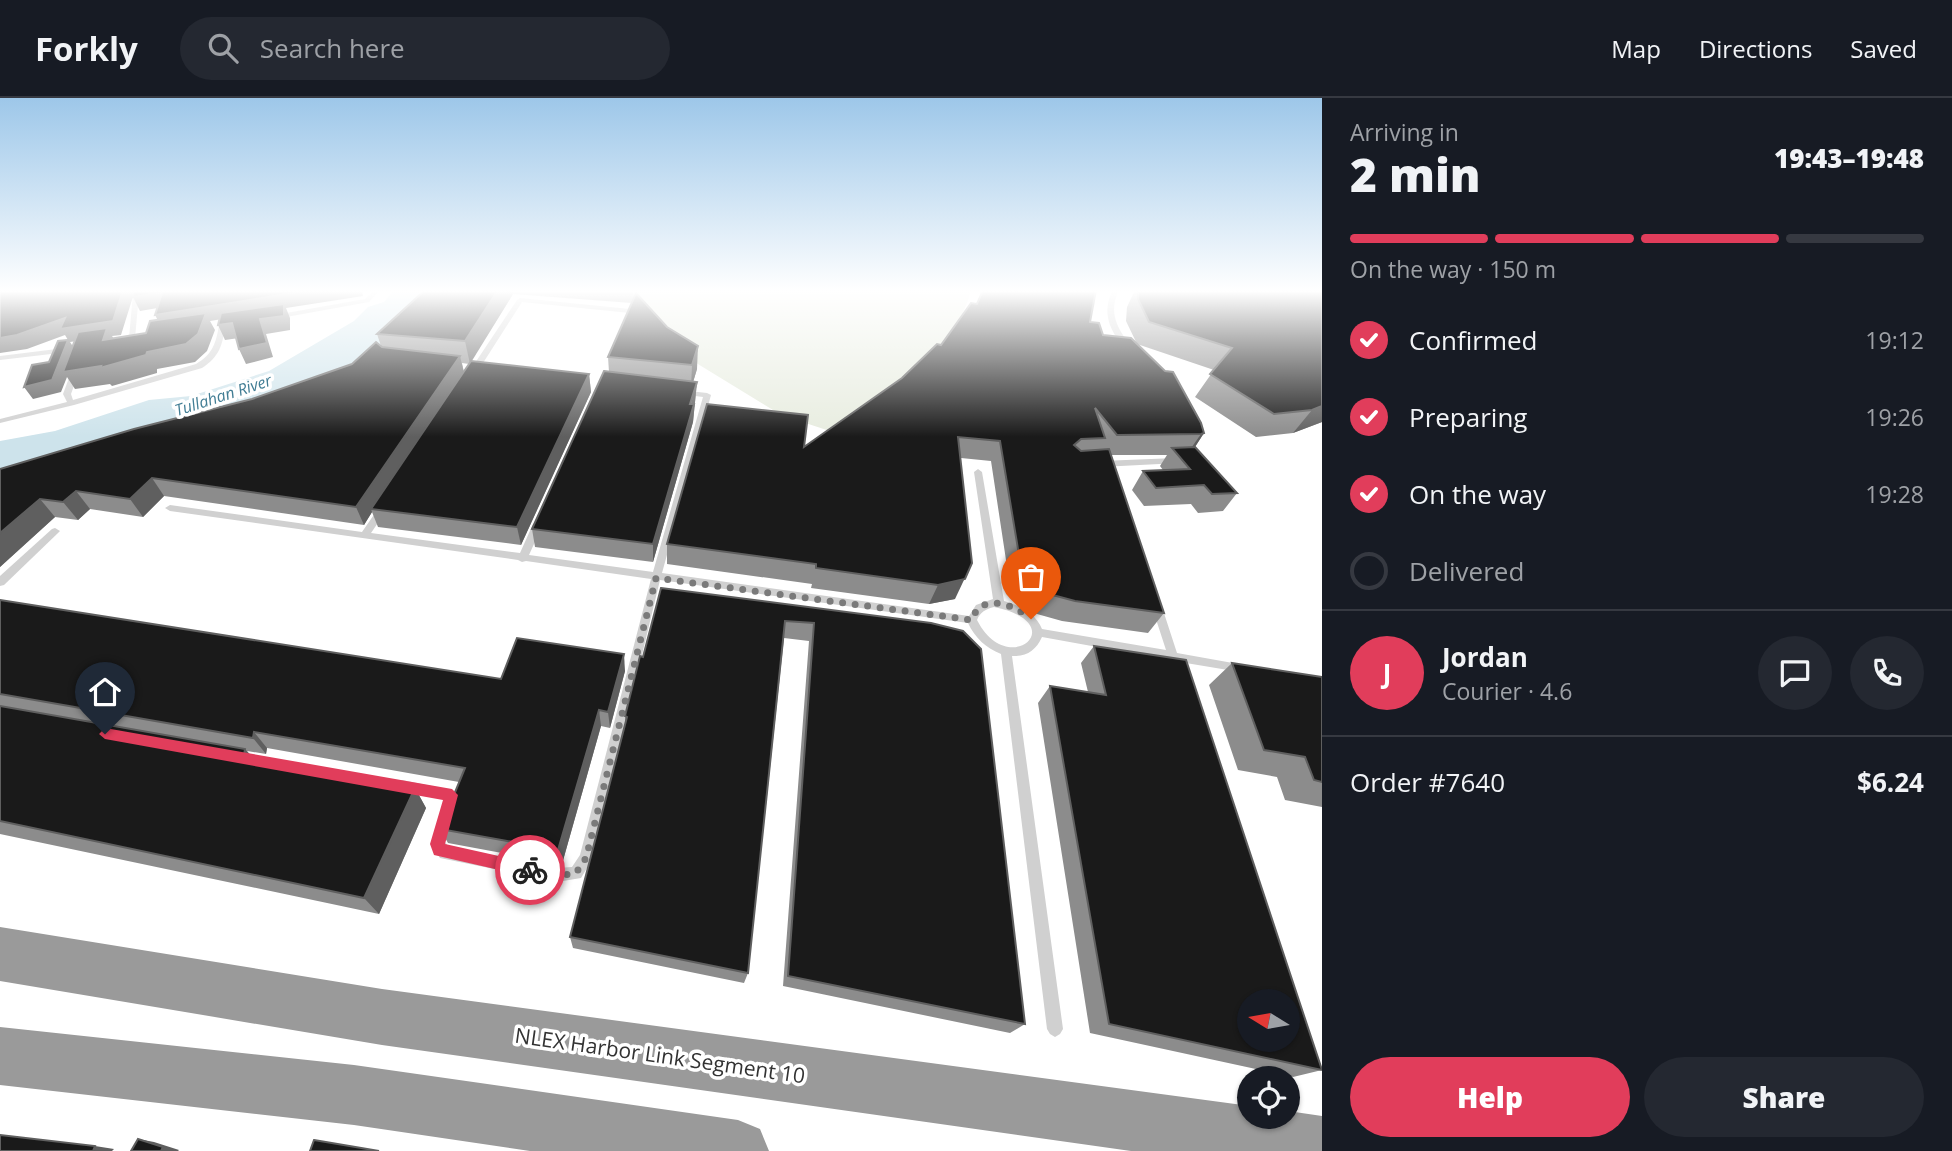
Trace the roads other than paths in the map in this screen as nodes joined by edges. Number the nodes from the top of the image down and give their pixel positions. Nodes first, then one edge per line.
1 (125, 339) edge
2 (220, 339) edge
3 (494, 339) edge
4 (1121, 339) edge
5 (120, 340) edge
6 (72, 349) edge
7 (1134, 355) edge
8 (0, 358) edge
9 (80, 359) edge
10 (463, 368) edge
11 (475, 369) junction
12 (488, 371) edge
13 (468, 380) edge
14 (667, 391) edge
15 (71, 403) junction
16 (0, 421) edge
17 (1190, 460) edge
18 (1097, 464) edge
19 (978, 472) dead end
20 (387, 503) edge
21 (170, 508) dead end
22 (545, 509) edge
23 (55, 531) dead end
24 (365, 536) junction
25 (522, 559) junction
26 (656, 578) junction
27 (0, 582) edge
28 (1152, 592) edge
29 (999, 604) junction
30 (972, 620) junction
31 (1038, 632) junction
32 (1006, 650) junction
33 (1173, 657) junction
34 (1254, 670) edge
35 (1182, 684) edge
36 (393, 784) edge
37 (0, 954) edge
38 (1055, 1029) dead end
39 (0, 1056) edge
40 (1322, 1147) edge
41 (738, 1151) edge

1 - 5 lane
2 - 15 lane
3 - 11 lane
4 - 7 lane
6 - 8 lane
9 - 15 lane
10 - 11 lane
11 - 12 lane
11 - 13 lane
14 - 26 lane
15 - 16 lane
17 - 18 lane
19 - 29 lane
20 - 24 lane
21 - 24 lane
22 - 25 lane
23 - 27 lane
24 - 25 lane
25 - 26 lane
26 - 30 lane
26 - 36 lane
28 - 33 lane
29 - 30 lane
29 - 31 lane
30 - 32 lane
31 - 32 lane
31 - 33 lane
32 - 38 lane
33 - 34 lane
33 - 35 lane
37 - 40 highway, NLEX Harbor Link Segment 10
39 - 41 highway

